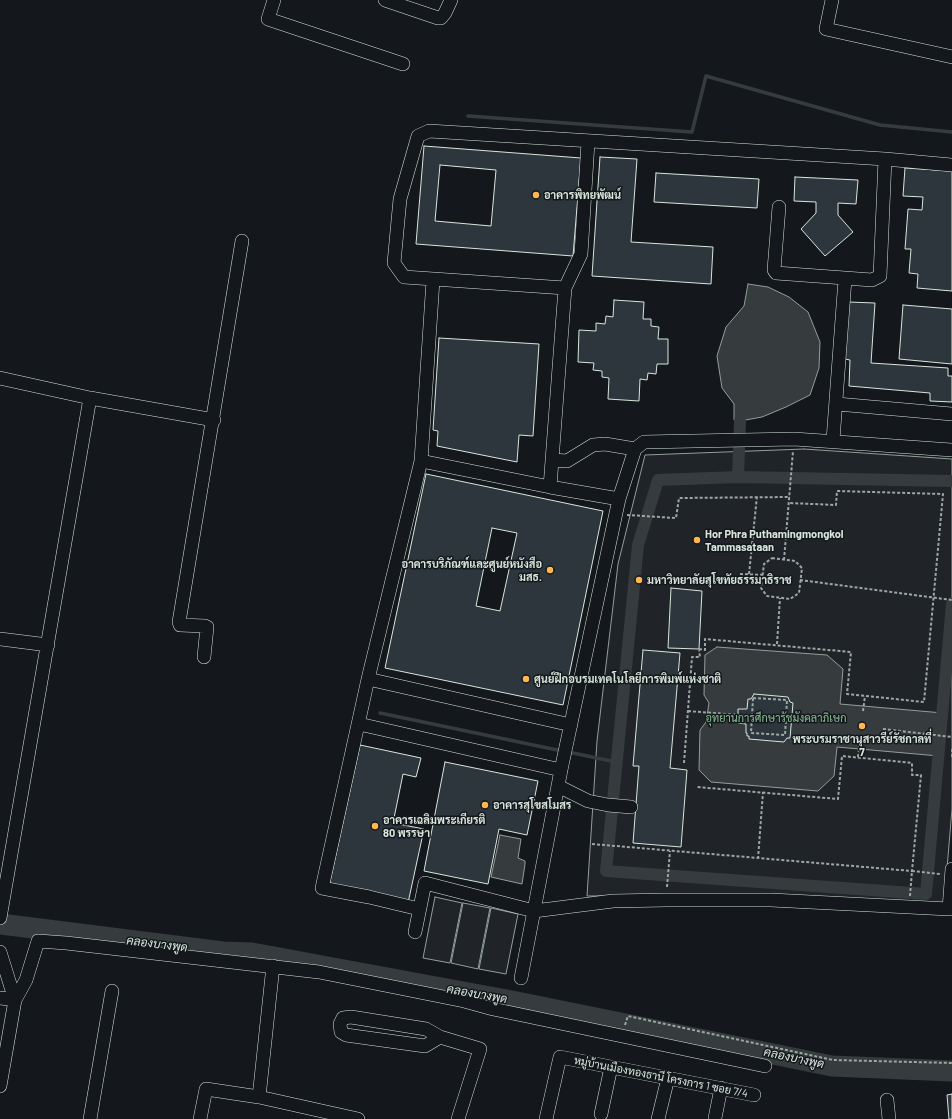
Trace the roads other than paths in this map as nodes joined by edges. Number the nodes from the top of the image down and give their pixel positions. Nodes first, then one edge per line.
1 (274, 0) edge
2 (385, 0) edge
3 (451, 0) edge
4 (832, 0) edge
5 (952, 57) edge
6 (403, 64) dead end
7 (588, 142) junction
8 (885, 159) junction
9 (952, 165) edge
10 (779, 207) dead end
11 (242, 241) dead end
12 (845, 279) junction
13 (433, 280) junction
14 (565, 288) junction
15 (0, 378) edge
16 (90, 398) junction
17 (837, 404) junction
18 (952, 414) edge
19 (214, 420) junction
20 (833, 440) junction
21 (635, 449) junction
22 (952, 450) edge
23 (552, 460) junction
24 (421, 461) junction
25 (550, 487) junction
26 (619, 499) junction
27 (0, 639) edge
28 (48, 645) junction
29 (204, 657) dead end
30 (368, 679) junction
31 (359, 724) junction
32 (571, 724) junction
33 (561, 770) junction
34 (558, 786) junction
35 (620, 806) dead end
36 (5, 859) edge
37 (946, 872) edge
38 (419, 909) junction
39 (534, 911) junction
40 (0, 918) edge
41 (415, 932) dead end
42 (0, 952) edge
43 (273, 966) junction
44 (521, 978) dead end
45 (112, 991) dead end
46 (0, 998) edge
47 (15, 1000) junction
48 (440, 1037) junction
49 (765, 1066) dead end
50 (611, 1067) junction
51 (668, 1078) junction
52 (0, 1086) edge
53 (721, 1088) junction
54 (754, 1095) dead end
55 (259, 1097) junction
56 (887, 1100) dead end
57 (601, 1114) dead end
58 (715, 1118) edge
59 (90, 1119) edge
60 (200, 1119) edge
61 (358, 1119) edge
62 (458, 1119) edge
63 (546, 1119) edge
64 (658, 1119) edge
65 (889, 1119) edge

1 - 6 street
2 - 3 street
4 - 5 street
7 - 8 street
7 - 13 street
7 - 14 street
8 - 9 street
8 - 12 street
10 - 12 street
11 - 19 street
12 - 17 street
13 - 14 street
13 - 24 street
14 - 23 street
15 - 16 street
16 - 19 street
16 - 28 street
17 - 18 street
17 - 20 street
19 - 29 street
20 - 21 street
20 - 22 street
21 - 23 street
21 - 26 street
23 - 25 street
24 - 25 street
24 - 30 street
25 - 26 street
26 - 32 street
27 - 28 street
28 - 36 street
30 - 31 street
30 - 32 street
31 - 33 street
31 - 38 street
32 - 33 street
33 - 34 street
34 - 35 street
34 - 39 street
36 - 40 street
37 - 39 street
38 - 39 street
38 - 41 street
39 - 44 street
42 - 47 street
43 - 47 street
43 - 49 street
43 - 55 street
45 - 59 street
46 - 47 street
47 - 52 street
48 - 48 street
48 - 62 street
50 - 51 street, หมู่บ้านเมืองทองธานี โครงการ 1 ซอย 7/4
50 - 57 street
50 - 63 street, หมู่บ้านเมืองทองธานี โครงการ 1 ซอย 7/4
51 - 53 street, หมู่บ้านเมืองทองธานี โครงการ 1 ซอย 7/4
51 - 64 street
53 - 54 street, หมู่บ้านเมืองทองธานี โครงการ 1 ซอย 7/4
53 - 58 street
55 - 60 street
55 - 61 street
56 - 65 street

